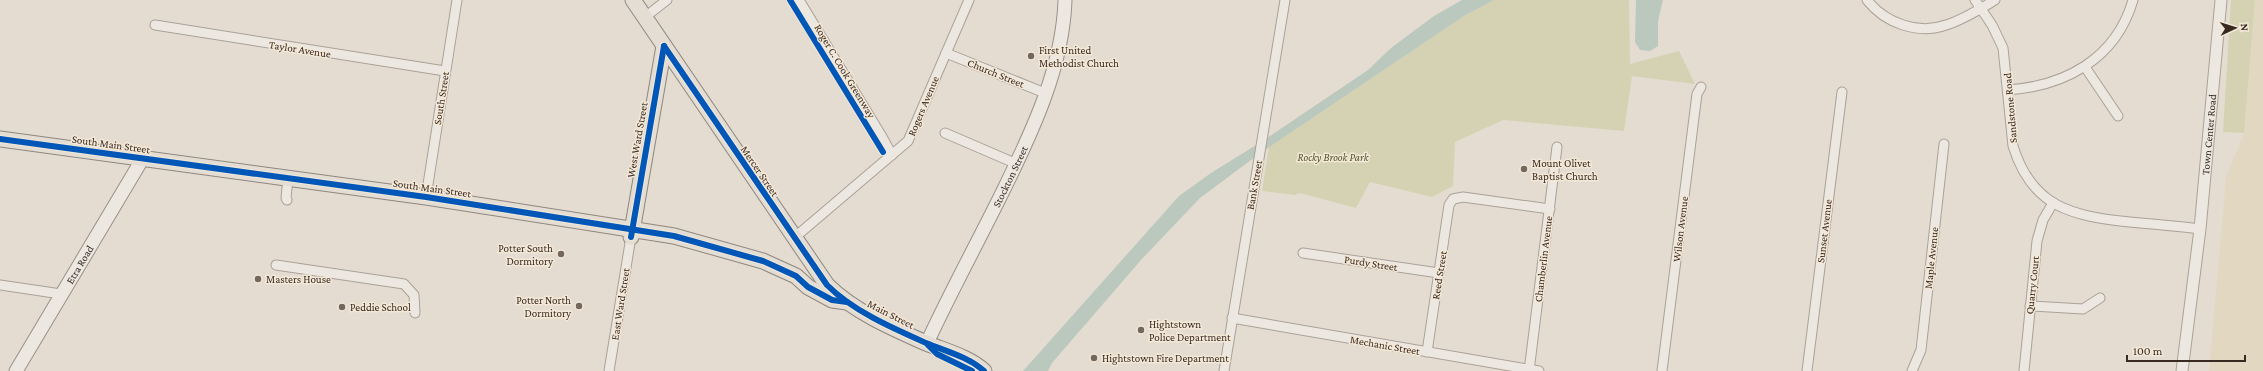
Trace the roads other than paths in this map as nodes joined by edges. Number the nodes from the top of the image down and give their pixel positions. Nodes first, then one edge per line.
1 (457, 0) edge
2 (633, 0) edge
3 (667, 0) edge
4 (799, 0) edge
5 (969, 0) edge
6 (1064, 0) edge
7 (1285, 0) edge
8 (1867, 0) edge
9 (1975, 0) edge
10 (1995, 0) edge
11 (2133, 0) edge
12 (2221, 0) edge
13 (1980, 8) junction
14 (645, 17) junction
15 (155, 25) dead end
16 (664, 46) junction
17 (946, 53) junction
18 (2085, 67) junction
19 (445, 71) junction
20 (1701, 88) dead end
21 (2008, 90) junction
22 (1842, 92) dead end
23 (1045, 93) junction
24 (2118, 116) dead end
25 (945, 133) dead end
26 (0, 139) edge
27 (1944, 144) dead end
28 (1557, 147) dead end
29 (892, 155) junction
30 (143, 158) junction
31 (1017, 164) junction
32 (426, 197) junction
33 (2053, 203) junction
34 (1550, 209) junction
35 (2200, 229) junction
36 (632, 233) junction
37 (794, 238) junction
38 (1303, 253) dead end
39 (276, 265) dead end
40 (2196, 269) junction
41 (1439, 273) junction
42 (0, 286) edge
43 (61, 294) junction
44 (2100, 298) dead end
45 (847, 302) junction
46 (2030, 306) junction
47 (414, 313) dead end
48 (1232, 318) junction
49 (927, 343) junction
50 (1427, 352) junction
51 (1529, 370) edge
52 (16, 371) edge
53 (608, 371) edge
54 (972, 371) edge
55 (984, 371) edge
56 (1224, 371) edge
57 (1539, 371) edge
58 (1662, 371) edge
59 (1807, 371) edge
60 (1912, 371) edge
61 (2024, 371) edge
62 (2182, 371) edge
63 (2190, 371) edge

1 - 19 street, South Street
2 - 14 main road, Mercer Street
3 - 14 street
4 - 29 street
5 - 17 street, Rogers Avenue
6 - 23 main road, Stockton Street
7 - 48 street, Bank Street
8 - 13 street
9 - 13 street, Sandstone Road
10 - 13 street
11 - 18 street
12 - 35 street, Town Center Road
13 - 21 street, Sandstone Road
14 - 16 main road, Mercer Street
15 - 19 street, Taylor Avenue
16 - 36 main road, West Ward Street
16 - 37 main road, Mercer Street
17 - 23 street, Church Street
17 - 29 street, Rogers Avenue
18 - 21 street
18 - 24 street
19 - 32 street, South Street
20 - 58 street, Wilson Avenue
21 - 33 street, Sandstone Road
22 - 59 street, Sunset Avenue
23 - 31 main road, Stockton Street
25 - 31 street
26 - 30 main road, South Main Street
27 - 60 street, Maple Avenue
28 - 34 street, Chamberlin Avenue
29 - 37 street, Rogers Avenue
30 - 32 main road, South Main Street
30 - 43 main road, Etra Road
31 - 49 main road, Stockton Street
32 - 36 main road, South Main Street
33 - 35 street, Sandstone Road
33 - 46 street, Quarry Court
34 - 41 street, Reed Street
34 - 51 street, Chamberlin Avenue
35 - 40 street, Town Center Road
36 - 45 main road, South Main Street
36 - 53 street, East Ward Street
37 - 45 main road, Mercer Street
38 - 41 street, Purdy Street
39 - 47 street
40 - 62 street, Town Center Road
40 - 63 street, Town Center Road
41 - 50 street, Reed Street
42 - 43 street
43 - 52 main road, Etra Road
44 - 46 street
45 - 49 main road, Main Street
46 - 61 street, Quarry Court
48 - 50 street, Mechanic Street
48 - 56 street, Bank Street
49 - 54 main road, Main Street
49 - 55 main road, Main Street
50 - 51 street, Mechanic Street
51 - 57 street, Mechanic Street

